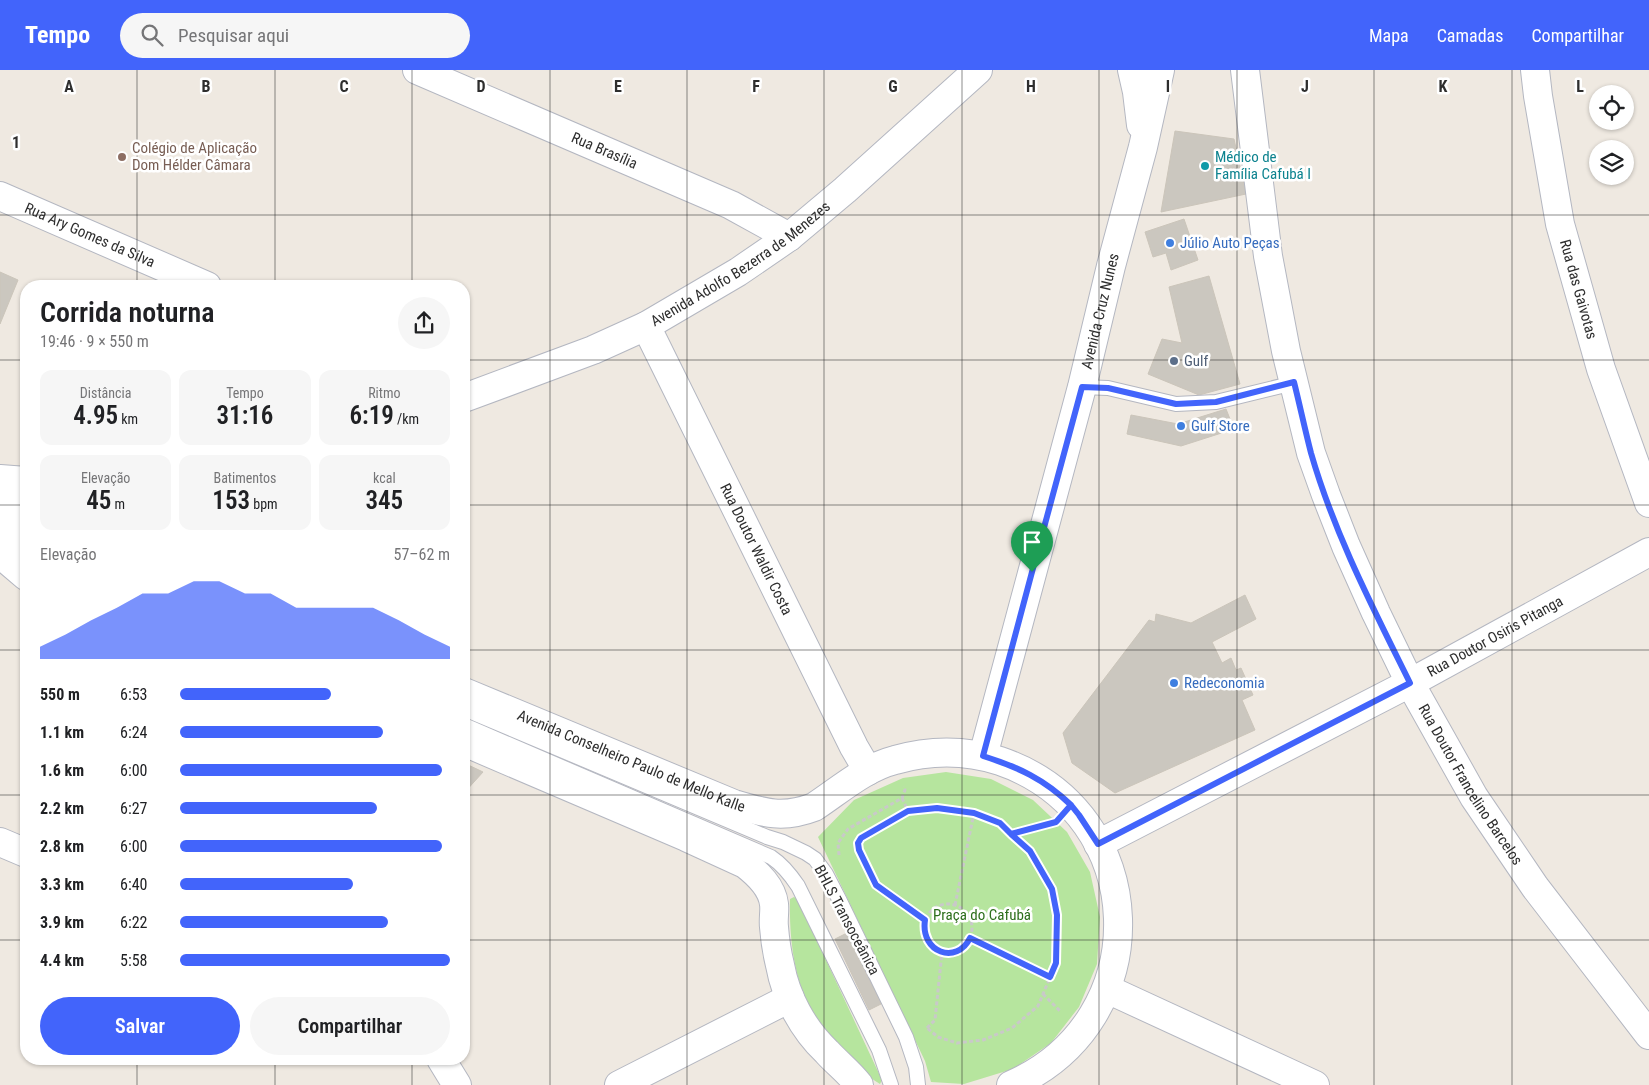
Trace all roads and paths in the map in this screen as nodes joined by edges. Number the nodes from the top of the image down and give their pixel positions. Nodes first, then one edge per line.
1 (417, 70) edge
2 (978, 70) edge
3 (1132, 70) edge
4 (1160, 70) edge
5 (1245, 70) edge
6 (1535, 70) edge
7 (1143, 147) junction
8 (0, 196) edge
9 (789, 237) junction
10 (193, 280) edge
11 (646, 326) junction
12 (1294, 382) junction
13 (1082, 387) junction
14 (470, 396) edge
15 (0, 479) edge
16 (20, 481) edge
17 (0, 494) edge
18 (1649, 502) edge
19 (20, 503) edge
20 (0, 511) edge
21 (20, 519) edge
22 (0, 524) edge
23 (20, 532) edge
24 (0, 542) edge
25 (20, 550) edge
26 (1649, 552) edge
27 (0, 554) edge
28 (20, 571) edge
29 (1410, 683) junction
30 (470, 694) edge
31 (470, 713) edge
32 (470, 728) edge
33 (470, 745) edge
34 (983, 756) junction
35 (868, 771) junction
36 (904, 784) dead end
37 (902, 798) junction
38 (1071, 805) junction
39 (908, 811) junction
40 (974, 813) junction
41 (1011, 834) junction
42 (0, 842) edge
43 (1098, 844) junction
44 (20, 850) edge
45 (839, 855) dead end
46 (955, 906) junction
47 (925, 920) junction
48 (970, 938) junction
49 (942, 952) junction
50 (1050, 977) junction
51 (1107, 989) junction
52 (790, 998) junction
53 (928, 1028) junction
54 (919, 1032) dead end
55 (1649, 1035) edge
56 (445, 1065) edge
57 (1023, 1083) edge
58 (457, 1085) edge
59 (618, 1085) edge
60 (859, 1085) edge
61 (891, 1085) edge
62 (918, 1085) edge
63 (1315, 1085) edge

1 - 9 street, Rua Brasília
2 - 9 street, Avenida Adolfo Bezerra de Menezes
3 - 7 street
4 - 7 street, Avenida Cruz Nunes
5 - 12 street, Rua Doutor Francelino Barcelos
6 - 18 street, Rua das Gaivotas
7 - 13 street, Avenida Cruz Nunes
8 - 10 street, Rua Ary Gomes da Silva
9 - 11 street, Avenida Adolfo Bezerra de Menezes
11 - 14 street, Avenida Adolfo Bezerra de Menezes
11 - 35 street, Rua Doutor Waldir Costa
12 - 13 lane
12 - 29 street, Rua Doutor Francelino Barcelos
13 - 34 street, Avenida Cruz Nunes
15 - 16 street
17 - 19 street
20 - 21 lane
22 - 23 lane
24 - 25 street
26 - 29 street, Rua Doutor Osiris Pitanga
27 - 28 street
29 - 43 street, Rua Doutor Osiris Pitanga
29 - 55 street, Rua Doutor Francelino Barcelos
30 - 35 street, Avenida Conselheiro Paulo de Mello Kalle
31 - 62 lane, BHLS Transoceânica
32 - 61 lane, BHLS Transoceânica
33 - 52 street
34 - 35 street, Avenida Conselheiro Paulo de Mello Kalle
34 - 38 street, Avenida Conselheiro Paulo de Mello Kalle
36 - 37 path
37 - 39 path
37 - 45 path
38 - 41 path
38 - 43 street, Avenida Conselheiro Paulo de Mello Kalle
39 - 40 path
39 - 47 path
40 - 41 path
40 - 46 path
41 - 50 path
42 - 44 street
43 - 51 street, Avenida Conselheiro Paulo de Mello Kalle
46 - 47 path
46 - 48 path
47 - 49 path
48 - 49 path
48 - 50 path
49 - 53 path
50 - 53 path
51 - 57 street, Avenida Conselheiro Paulo de Mello Kalle
51 - 63 street
52 - 59 street
52 - 60 street
53 - 54 path
56 - 58 street

